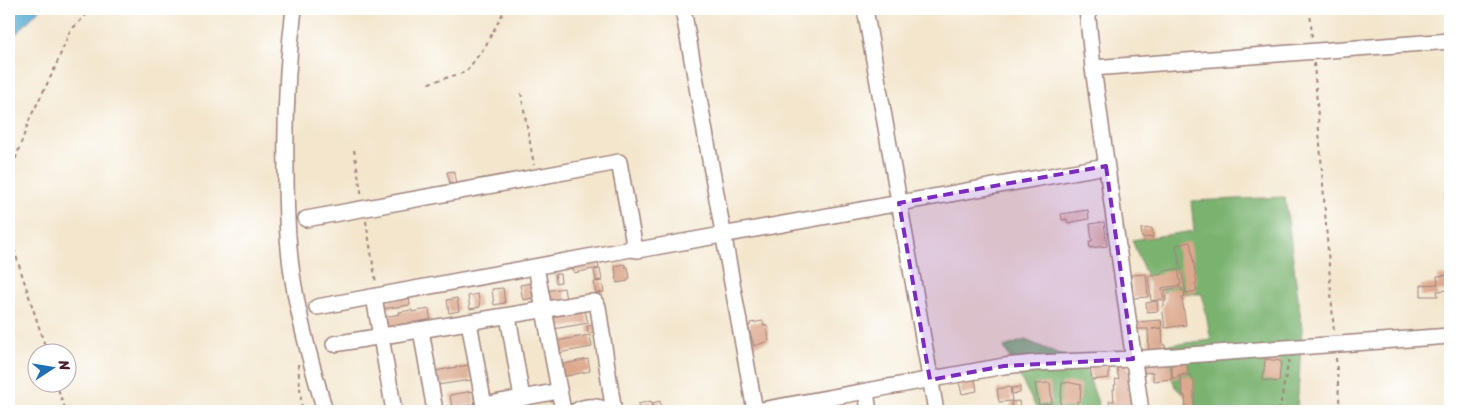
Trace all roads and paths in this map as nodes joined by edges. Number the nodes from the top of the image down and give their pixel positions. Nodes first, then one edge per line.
1 (100, 9) edge
2 (294, 9) edge
3 (505, 9) edge
4 (683, 9) edge
5 (865, 9) edge
6 (1087, 9) edge
7 (1310, 9) edge
8 (1450, 41) edge
9 (1313, 50) junction
10 (1093, 68) junction
11 (429, 83) dead end
12 (521, 93) dead end
13 (354, 150) dead end
14 (1106, 166) junction
15 (537, 177) junction
16 (9, 190) edge
17 (899, 203) junction
18 (364, 208) junction
19 (306, 219) dead end
20 (9, 234) edge
21 (724, 234) junction
22 (635, 249) junction
23 (536, 266) junction
24 (376, 296) junction
25 (317, 307) dead end
26 (543, 310) junction
27 (508, 316) junction
28 (469, 322) junction
29 (421, 330) junction
30 (1450, 336) edge
31 (385, 337) junction
32 (305, 341) junction
33 (44, 342) edge
34 (334, 344) dead end
35 (1335, 344) junction
36 (1291, 348) junction
37 (1133, 359) junction
38 (930, 380) junction
39 (559, 391) junction
40 (59, 392) edge
41 (866, 392) junction
42 (522, 398) junction
43 (485, 408) edge
44 (67, 411) edge
45 (302, 411) edge
46 (325, 411) edge
47 (394, 411) edge
48 (402, 411) edge
49 (435, 411) edge
50 (563, 411) edge
51 (576, 411) edge
52 (610, 411) edge
53 (756, 411) edge
54 (869, 411) edge
55 (936, 411) edge
56 (1141, 411) edge
57 (1279, 411) edge
58 (1340, 411) edge

1 - 16 path
2 - 32 street
3 - 11 path
4 - 21 street
5 - 17 street
6 - 10 street
7 - 9 path
8 - 9 street
9 - 10 street
9 - 35 path
10 - 14 street
12 - 15 path
13 - 18 path
14 - 17 street
14 - 37 street
15 - 18 street
15 - 22 street
17 - 21 street
17 - 38 street
18 - 19 street
18 - 24 path
20 - 33 path
21 - 22 street
21 - 53 street
22 - 23 street
23 - 24 street
23 - 26 street
24 - 25 street
24 - 31 street
26 - 27 street
26 - 39 street
26 - 52 street
27 - 28 street
27 - 42 street
28 - 29 street
28 - 43 street
29 - 31 street
29 - 49 street
30 - 35 street
31 - 34 street
31 - 47 street
31 - 48 street
32 - 45 path
32 - 46 street
35 - 36 street
35 - 58 path
36 - 37 street
36 - 57 path
37 - 38 street
37 - 56 street
38 - 41 street
38 - 55 street
39 - 42 street
39 - 50 street
40 - 44 path
41 - 53 street
41 - 54 street
42 - 43 street
51 - 52 street

